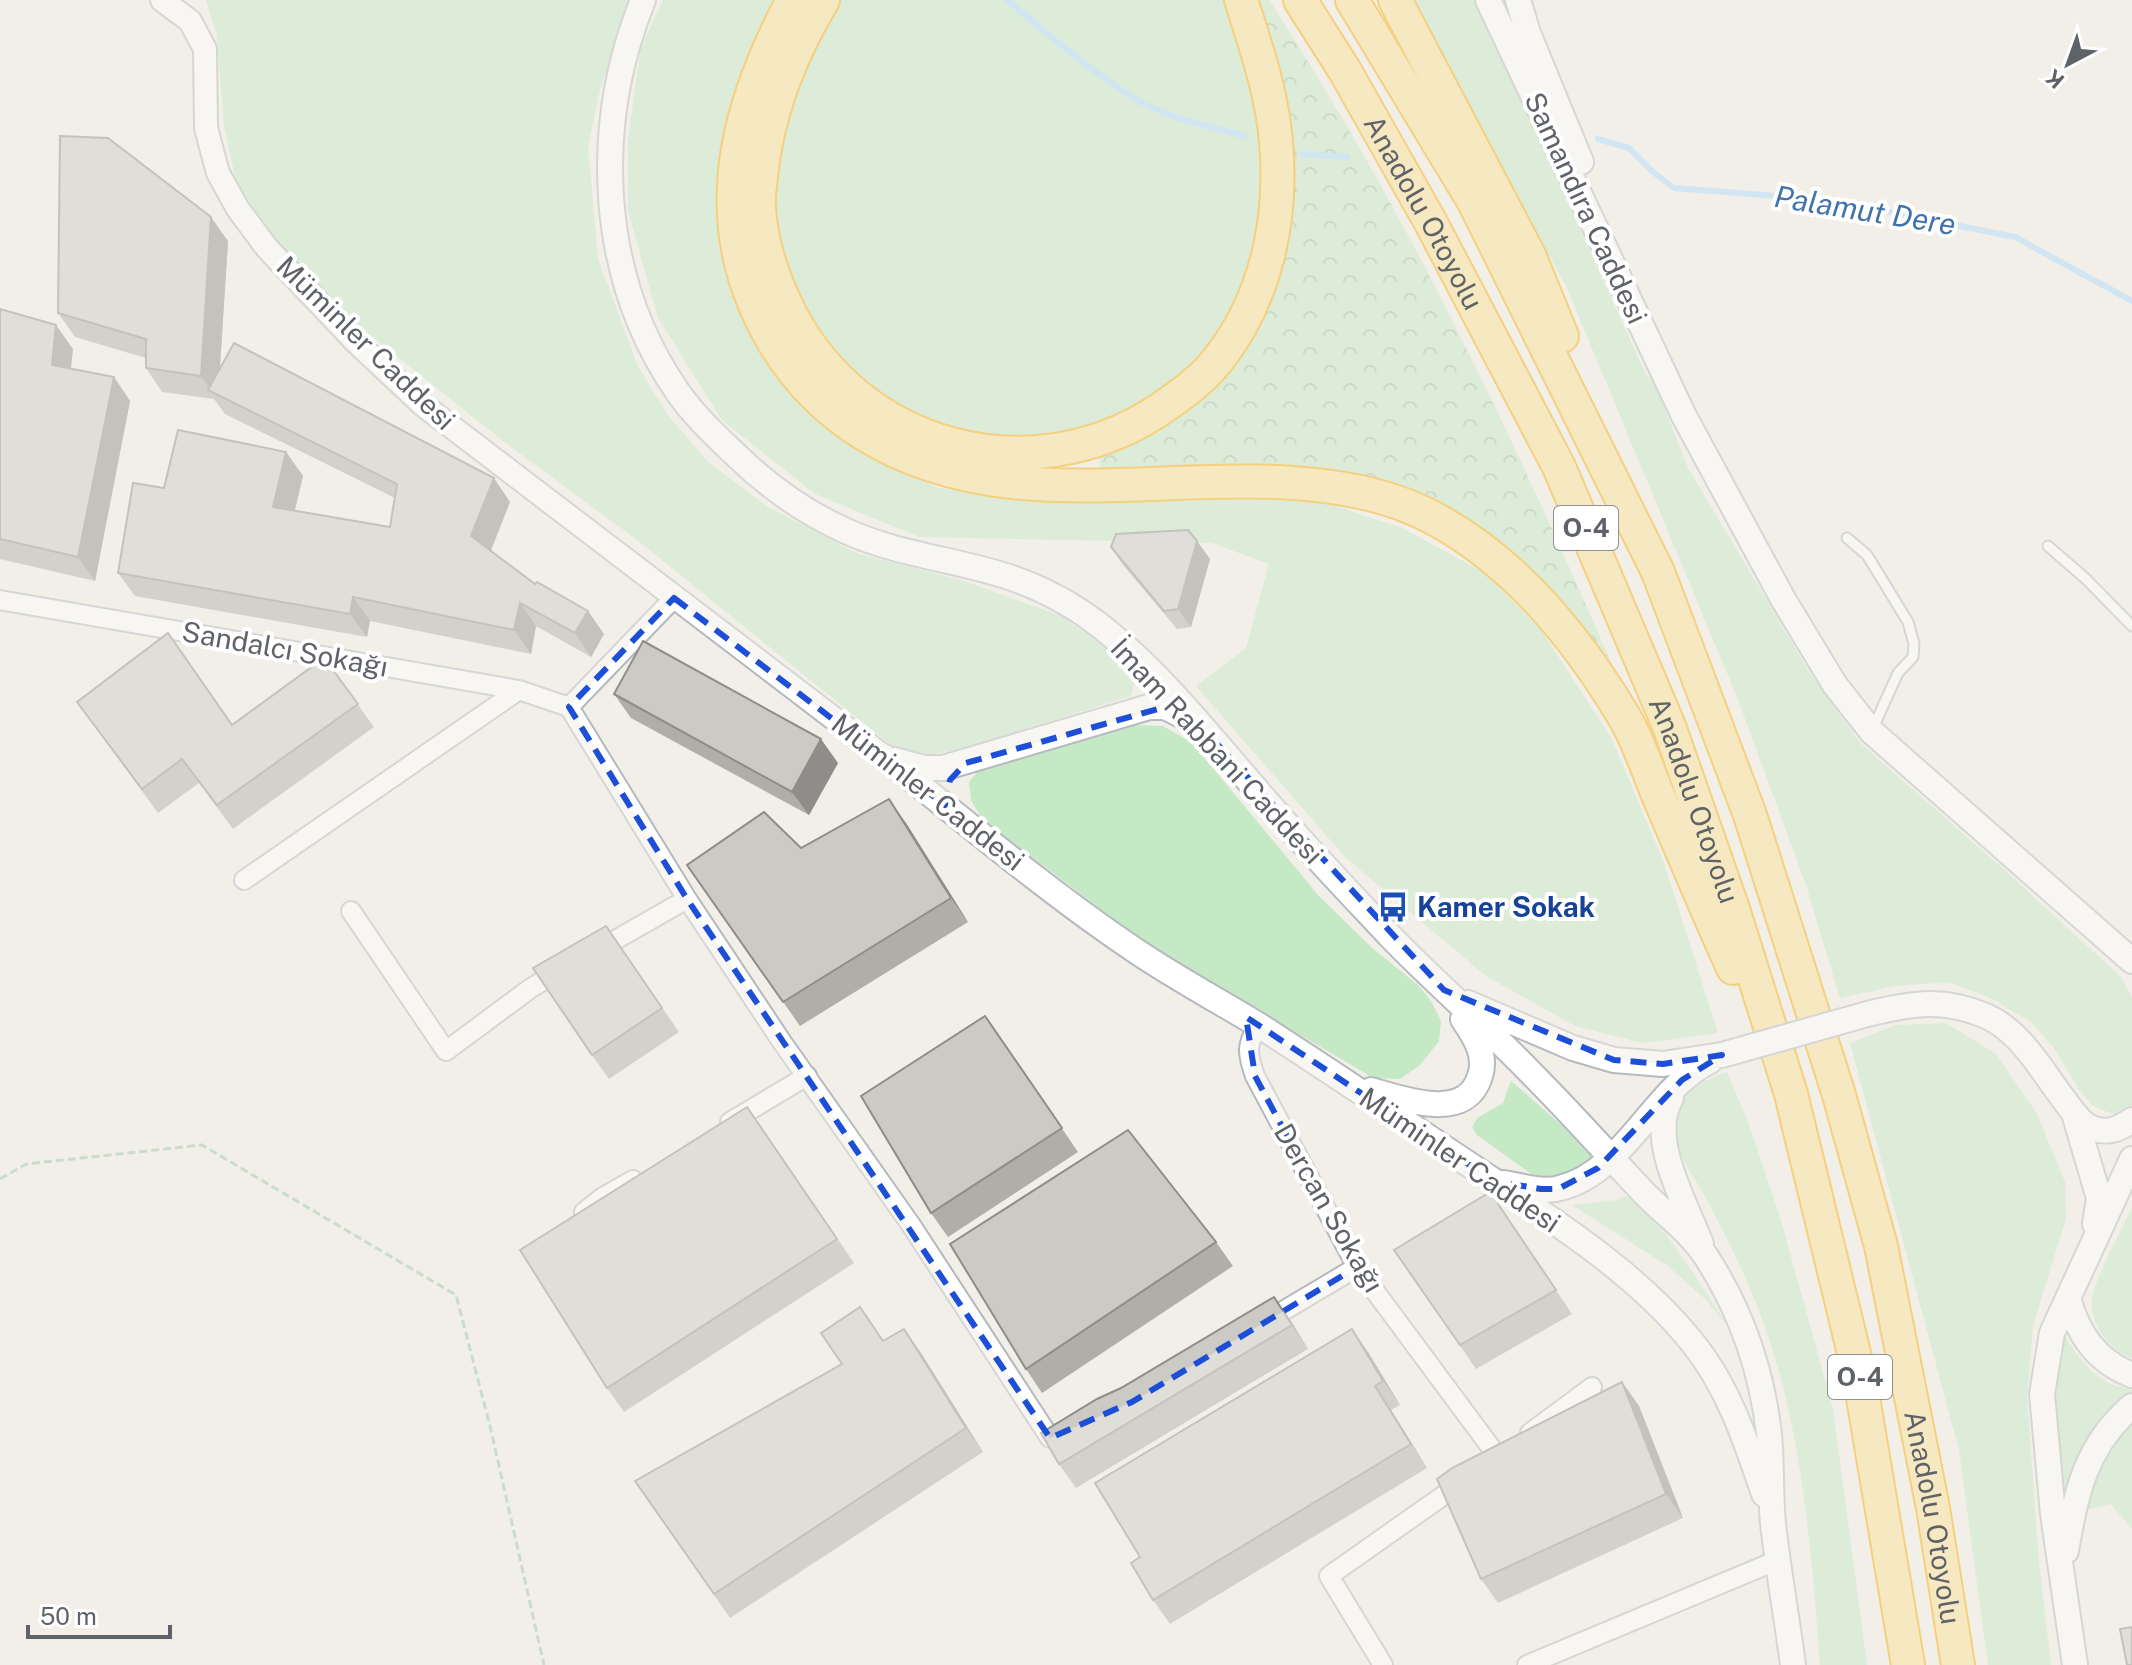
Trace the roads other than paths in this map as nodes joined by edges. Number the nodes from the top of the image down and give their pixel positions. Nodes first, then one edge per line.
1 (162, 0) edge
2 (643, 0) edge
3 (793, 0) edge
4 (823, 0) edge
5 (1241, 0) edge
6 (1300, 0) edge
7 (1352, 0) edge
8 (1395, 0) edge
9 (1488, 0) edge
10 (1518, 0) edge
11 (1684, 416) junction
12 (1847, 538) dead end
13 (2048, 546) dead end
14 (1658, 572) junction
15 (674, 598) junction
16 (0, 600) edge
17 (2132, 626) edge
18 (1129, 651) junction
19 (519, 690) junction
20 (569, 707) junction
21 (1130, 713) junction
22 (1872, 732) junction
23 (1207, 733) junction
24 (883, 756) junction
25 (966, 763) junction
26 (967, 823) junction
27 (244, 880) dead end
28 (687, 899) junction
29 (351, 911) dead end
30 (2095, 927) junction
31 (2132, 961) edge
32 (2132, 972) edge
33 (1444, 990) junction
34 (1258, 1025) junction
35 (1722, 1055) junction
36 (807, 1076) junction
37 (1682, 1080) junction
38 (1350, 1084) junction
39 (1791, 1094) junction
40 (2073, 1111) junction
41 (2132, 1120) edge
42 (712, 1133) edge
43 (1611, 1156) junction
44 (2132, 1159) edge
45 (644, 1173) edge
46 (1494, 1181) junction
47 (2124, 1187) edge
48 (568, 1226) edge
49 (2093, 1244) junction
50 (1705, 1254) junction
51 (1357, 1267) junction
52 (2068, 1298) junction
53 (1251, 1330) edge
54 (2132, 1375) edge
55 (1592, 1387) dead end
56 (2132, 1406) edge
57 (1077, 1426) edge
58 (1498, 1457) junction
59 (1773, 1519) junction
60 (1778, 1560) junction
61 (2061, 1577) junction
62 (1383, 1665) edge
63 (1527, 1665) edge
64 (1793, 1665) edge
65 (1905, 1665) edge
66 (1959, 1665) edge
67 (2075, 1665) edge

1 - 15 street, Müminler Caddesi
2 - 18 main road, İmam Rabbani Caddesi
3 - 39 highway
4 - 5 highway
6 - 39 highway, Anadolu Otoyolu / O-4
7 - 14 highway, Anadolu Otoyolu / O-4
8 - 14 highway
9 - 11 main road, Samandıra Caddesi
10 - 11 main road
11 - 22 main road
12 - 22 lane
13 - 17 lane
14 - 66 highway, Anadolu Otoyolu / O-4
15 - 20 street
15 - 24 street, Müminler Caddesi
16 - 19 street, Sandalcı Sokağı
18 - 21 main road
18 - 23 main road, İmam Rabbani Caddesi
19 - 20 street, Sandalcı Sokağı
19 - 27 street
20 - 28 street
21 - 23 main road
21 - 25 main road
22 - 30 main road
23 - 33 main road, İmam Rabbani Caddesi
24 - 25 main road
24 - 26 main road, Müminler Caddesi
25 - 26 main road
26 - 34 main road, Müminler Caddesi
28 - 29 street
28 - 36 street
30 - 31 main road
30 - 32 main road
33 - 35 main road
33 - 38 main road
33 - 43 main road, İmam Rabbani Caddesi
34 - 38 main road, Müminler Caddesi
34 - 51 street, Dercan Sokağı
35 - 37 main road
35 - 40 main road, bridge
36 - 42 street
36 - 57 street
37 - 43 main road
37 - 50 main road
38 - 46 main road, Müminler Caddesi
39 - 65 highway, Anadolu Otoyolu / O-4
40 - 41 main road
40 - 49 main road
43 - 46 main road
43 - 50 main road, İmam Rabbani Caddesi
44 - 47 main road
45 - 48 street
46 - 59 main road, Müminler Caddesi
47 - 49 main road
49 - 52 main road
50 - 59 main road, İmam Rabbani Caddesi
51 - 53 street
51 - 58 street, Dercan Sokağı
52 - 54 main road
52 - 61 main road
55 - 58 street
56 - 61 main road
58 - 62 street
59 - 60 main road
60 - 63 street
60 - 64 main road
61 - 67 main road

